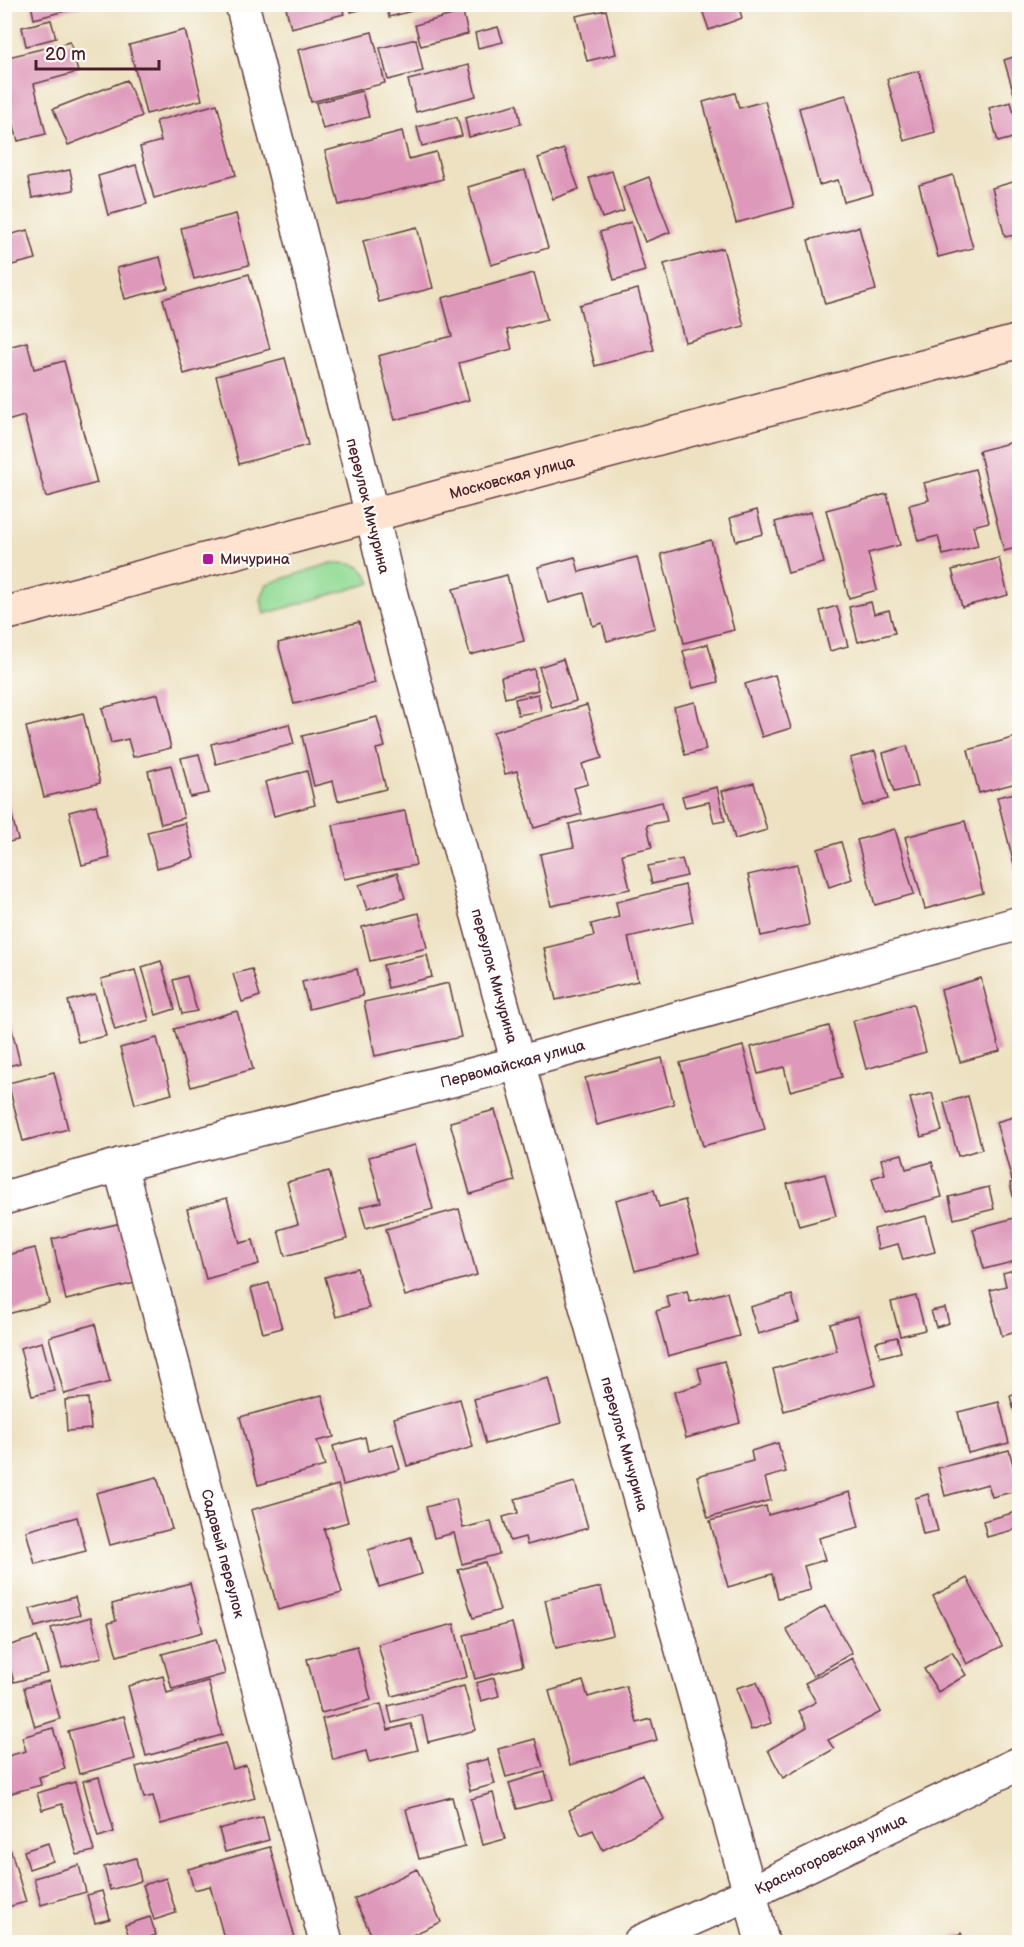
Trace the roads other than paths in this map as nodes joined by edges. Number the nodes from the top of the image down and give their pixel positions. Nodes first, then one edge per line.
1 (242, 4) edge
2 (1020, 341) edge
3 (372, 515) junction
4 (4, 614) edge
5 (1020, 924) edge
6 (518, 1063) junction
7 (120, 1166) junction
8 (4, 1198) edge
9 (1020, 1763) edge
10 (750, 1893) junction
11 (326, 1942) edge
12 (640, 1942) edge
13 (762, 1942) edge

1 - 3 street, переулок Мичурина
2 - 3 main road, Московская улица
3 - 4 main road, Московская улица
3 - 6 street, переулок Мичурина
5 - 6 street, Первомайская улица
6 - 7 street, Первомайская улица
6 - 10 street, переулок Мичурина
7 - 8 street, Первомайская улица
7 - 11 street, Садовый переулок
9 - 10 street, Красногоровская улица
10 - 12 street, Красногоровская улица
10 - 13 street, переулок Мичурина

